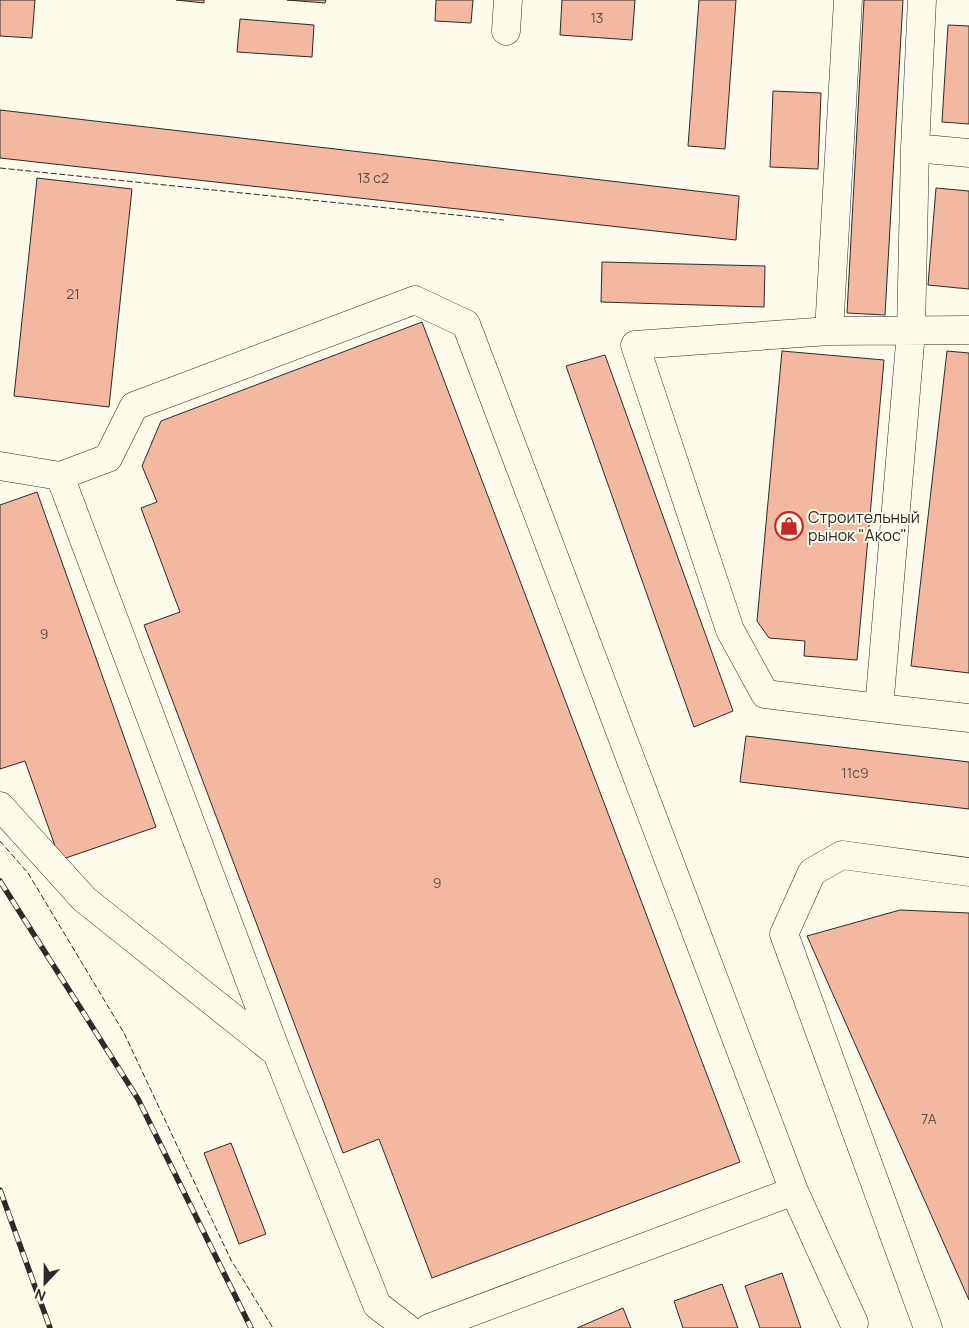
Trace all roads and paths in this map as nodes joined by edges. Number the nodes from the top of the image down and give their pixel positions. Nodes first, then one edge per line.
1 (508, 0) edge
2 (848, 0) edge
3 (922, 0) edge
4 (506, 31) dead end
5 (915, 148) junction
6 (969, 153) edge
7 (969, 330) edge
8 (829, 331) junction
9 (911, 332) junction
10 (0, 466) edge
11 (60, 476) junction
12 (879, 708) junction
13 (969, 718) edge
14 (0, 806) edge
15 (969, 872) edge
16 (278, 1053) junction
17 (794, 1191) junction
18 (854, 1323) dead end
19 (442, 1326) edge
20 (406, 1328) edge
21 (928, 1328) edge

1 - 4 lane
2 - 8 lane
3 - 5 lane
5 - 6 lane
5 - 9 lane
7 - 9 lane
8 - 9 lane
8 - 12 lane
9 - 12 lane
10 - 11 lane
11 - 16 lane
11 - 17 lane
12 - 13 lane
14 - 16 lane
15 - 21 lane
16 - 20 lane
17 - 18 lane
17 - 19 lane

